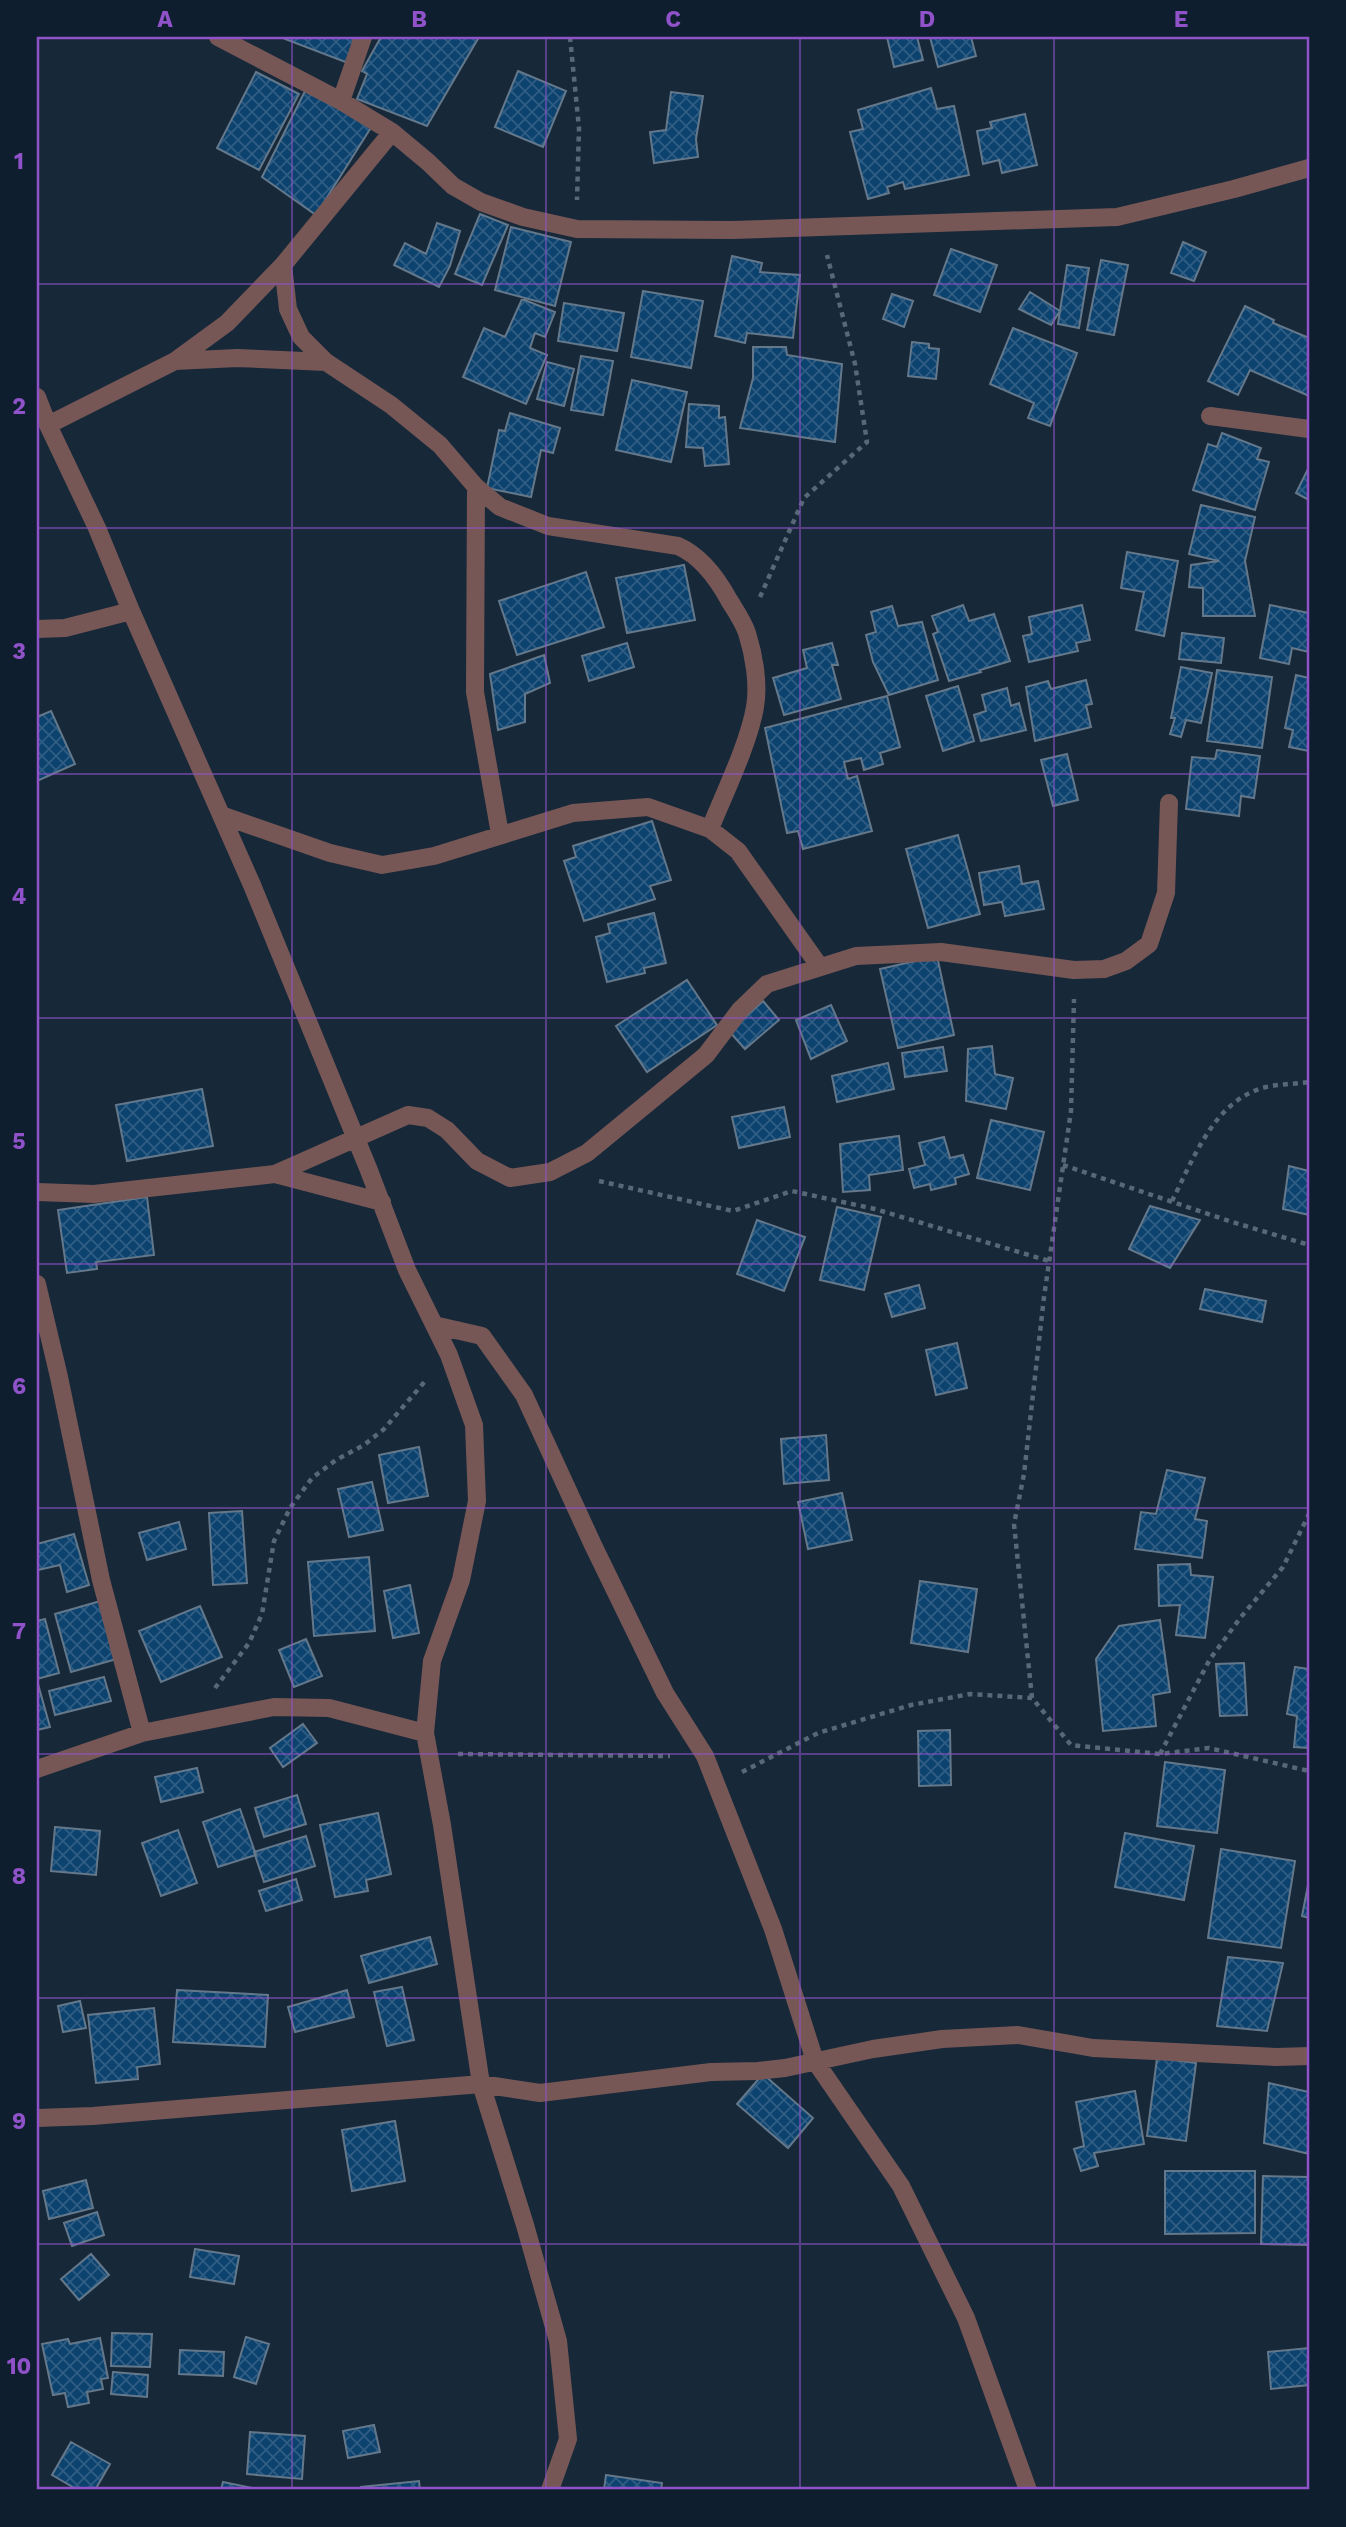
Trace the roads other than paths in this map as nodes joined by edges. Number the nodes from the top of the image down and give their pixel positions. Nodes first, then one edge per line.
1 (218, 37) edge
2 (363, 37) edge
3 (341, 101) junction
4 (391, 132) junction
5 (1309, 168) edge
6 (283, 265) junction
7 (175, 361) junction
8 (326, 362) junction
9 (37, 397) edge
10 (1210, 416) dead end
11 (48, 425) junction
12 (1309, 429) edge
13 (476, 487) junction
14 (131, 611) junction
15 (37, 629) edge
16 (1169, 803) dead end
17 (221, 815) junction
18 (710, 829) junction
19 (500, 834) junction
20 (820, 967) junction
21 (356, 1138) junction
22 (275, 1174) junction
23 (37, 1192) edge
24 (382, 1202) junction
25 (37, 1284) edge
26 (434, 1325) junction
27 (142, 1733) junction
28 (425, 1733) junction
29 (37, 1769) edge
30 (1309, 2056) edge
31 (815, 2061) junction
32 (481, 2084) junction
33 (37, 2118) edge
34 (550, 2490) edge
35 (1028, 2490) edge

1 - 3 street
2 - 3 street
3 - 4 street
4 - 5 street
4 - 6 street
6 - 7 street
6 - 8 street
7 - 8 street
7 - 11 street
8 - 13 street
9 - 11 street
10 - 12 street
11 - 14 street
13 - 18 street
13 - 19 street
14 - 15 street
14 - 17 street
16 - 20 street
17 - 19 street
17 - 21 street
18 - 19 street
18 - 20 street
20 - 21 street
21 - 22 street
21 - 24 street
22 - 23 street
22 - 24 street
24 - 26 street
25 - 27 street
26 - 28 street
26 - 31 street
27 - 28 street
27 - 29 street
28 - 32 street
30 - 31 street
31 - 32 street
31 - 35 street
32 - 33 street
32 - 34 street

